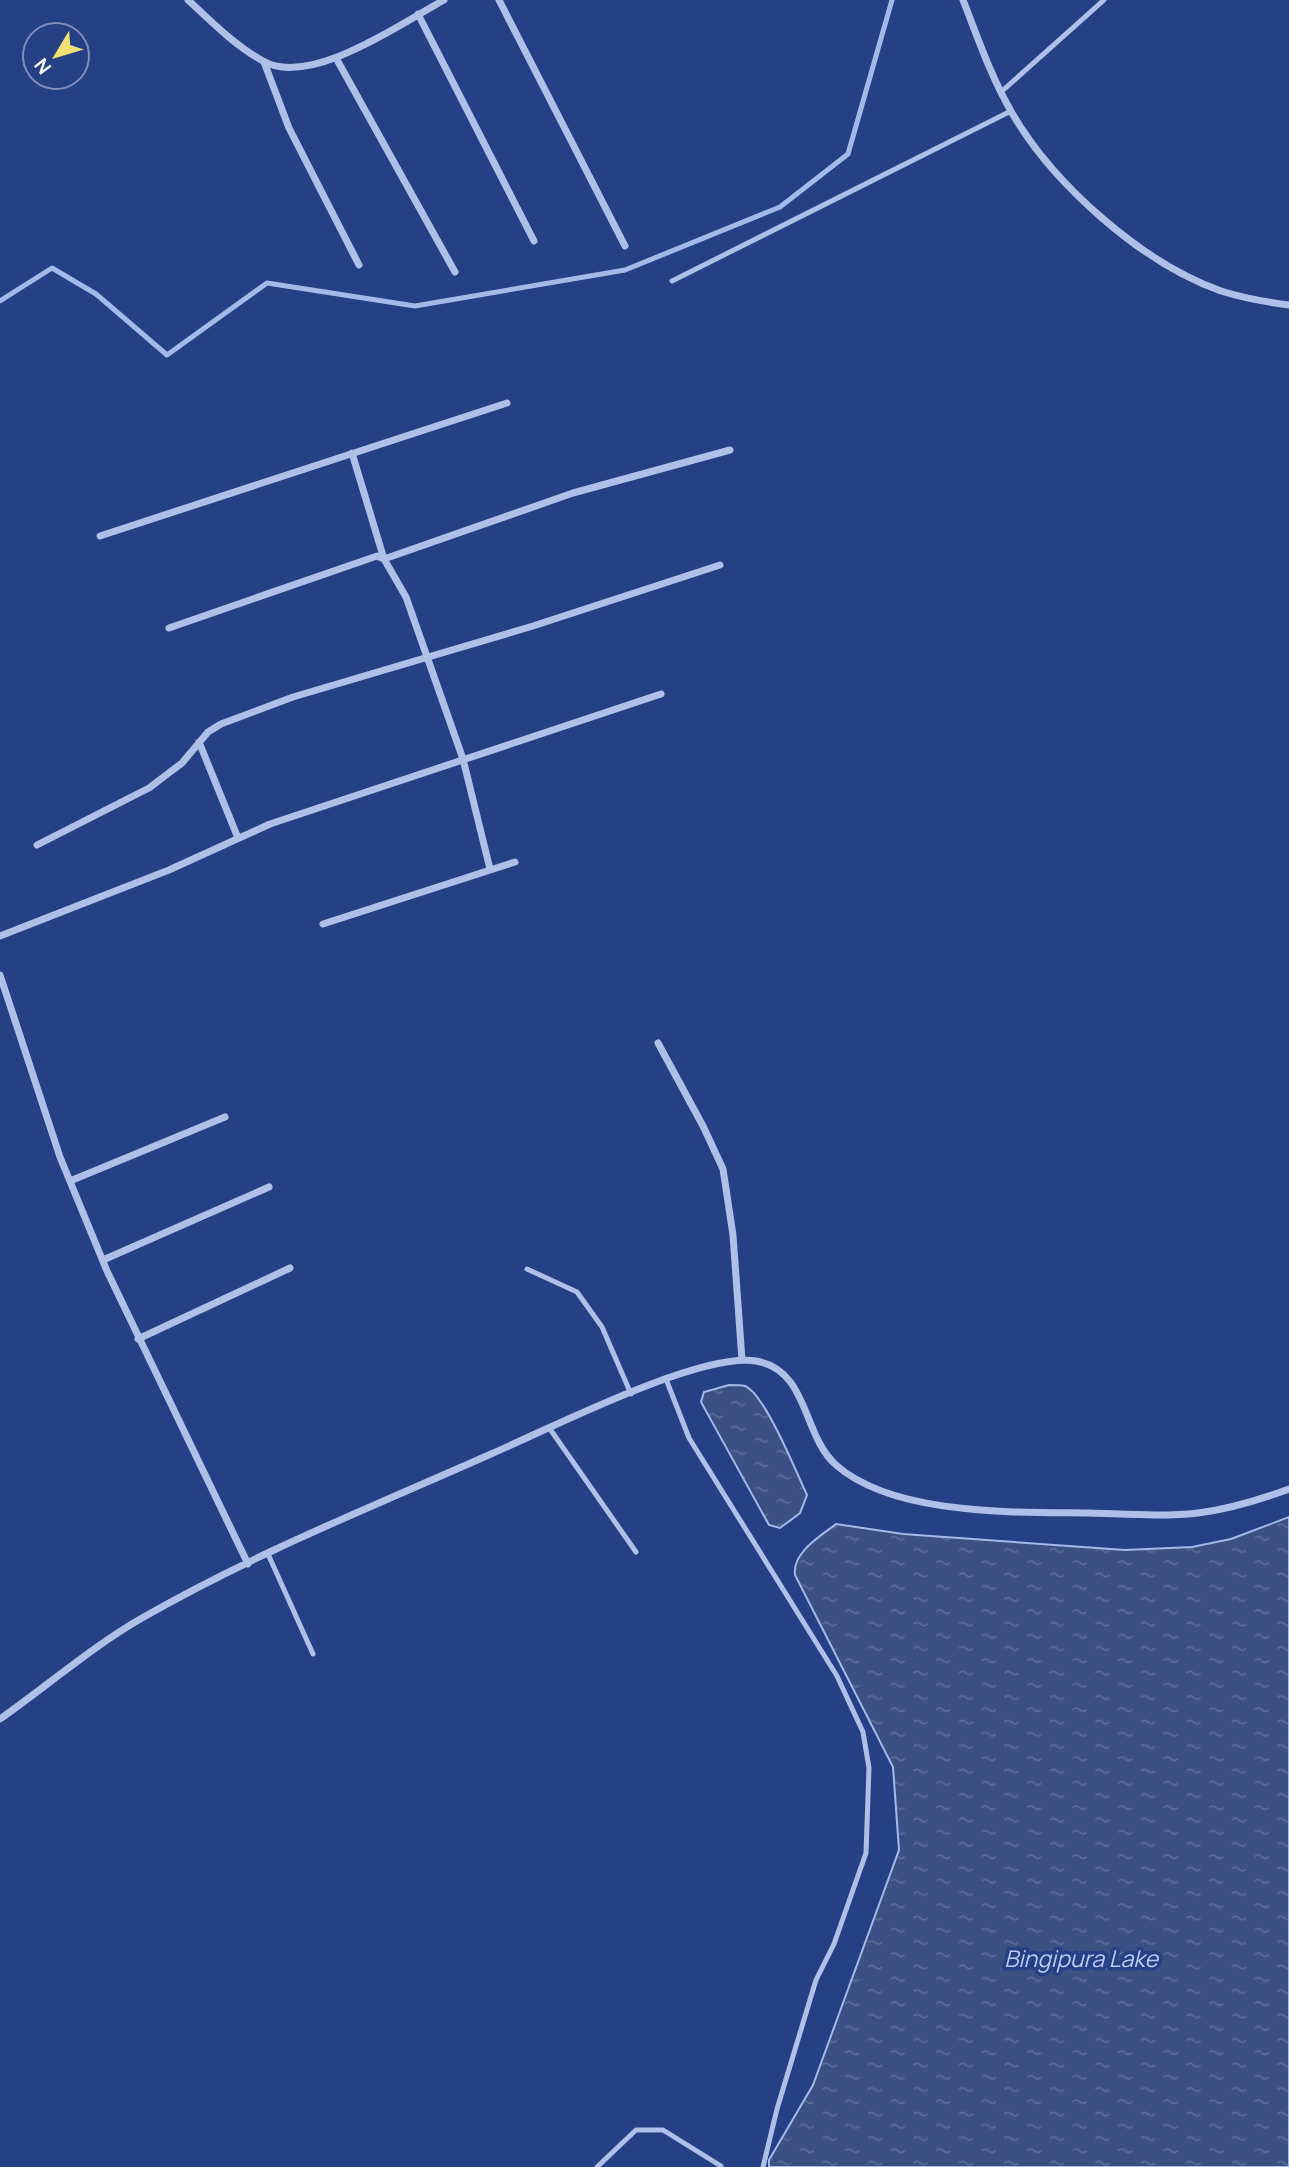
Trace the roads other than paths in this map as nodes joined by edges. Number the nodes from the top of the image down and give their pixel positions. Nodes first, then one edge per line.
1 (188, 0) edge
2 (444, 0) edge
3 (499, 0) edge
4 (963, 0) edge
5 (1104, 0) edge
6 (418, 14) junction
7 (336, 58) junction
8 (264, 62) junction
9 (1001, 92) junction
10 (1011, 111) junction
11 (534, 241) dead end
12 (625, 246) dead end
13 (359, 265) dead end
14 (455, 272) dead end
15 (672, 281) dead end
16 (1289, 305) edge
17 (508, 403) dead end
18 (730, 450) dead end
19 (352, 453) junction
20 (100, 537) dead end
21 (384, 559) junction
22 (720, 565) dead end
23 (169, 628) dead end
24 (427, 657) junction
25 (661, 694) dead end
26 (199, 742) junction
27 (463, 759) junction
28 (238, 838) junction
29 (37, 845) dead end
30 (515, 862) dead end
31 (490, 869) junction
32 (323, 924) dead end
33 (0, 936) edge
34 (0, 975) edge
35 (658, 1043) dead end
36 (225, 1117) dead end
37 (70, 1181) junction
38 (269, 1187) dead end
39 (103, 1260) junction
40 (290, 1268) dead end
41 (527, 1269) dead end
42 (138, 1339) junction
43 (742, 1360) junction
44 (666, 1380) junction
45 (631, 1394) junction
46 (550, 1429) junction
47 (1289, 1489) edge
48 (636, 1552) dead end
49 (268, 1554) junction
50 (248, 1564) junction
51 (313, 1654) dead end
52 (0, 1719) edge
53 (721, 2166) edge
54 (597, 2167) edge
55 (763, 2167) edge

1 - 8 street
2 - 6 street
3 - 12 street
4 - 9 street
5 - 9 lane
6 - 7 street
6 - 11 street
7 - 8 street
7 - 14 street
8 - 13 street
9 - 10 street
10 - 15 lane
10 - 16 street
17 - 19 street
18 - 21 street
19 - 20 street
19 - 21 street
21 - 23 street
21 - 24 street
22 - 24 street
24 - 26 street
24 - 27 street
25 - 27 street
26 - 28 street
26 - 29 street
27 - 28 street
27 - 31 street
28 - 33 street
30 - 31 street
31 - 32 street
34 - 37 street
35 - 43 street
36 - 37 street
37 - 39 street
38 - 39 street
39 - 42 street
40 - 42 street
41 - 45 lane
42 - 50 street
43 - 44 street
43 - 47 street
44 - 45 street
44 - 55 lane
45 - 46 street
46 - 48 lane
46 - 49 street
49 - 50 street
49 - 51 lane
50 - 52 street
53 - 54 lane

